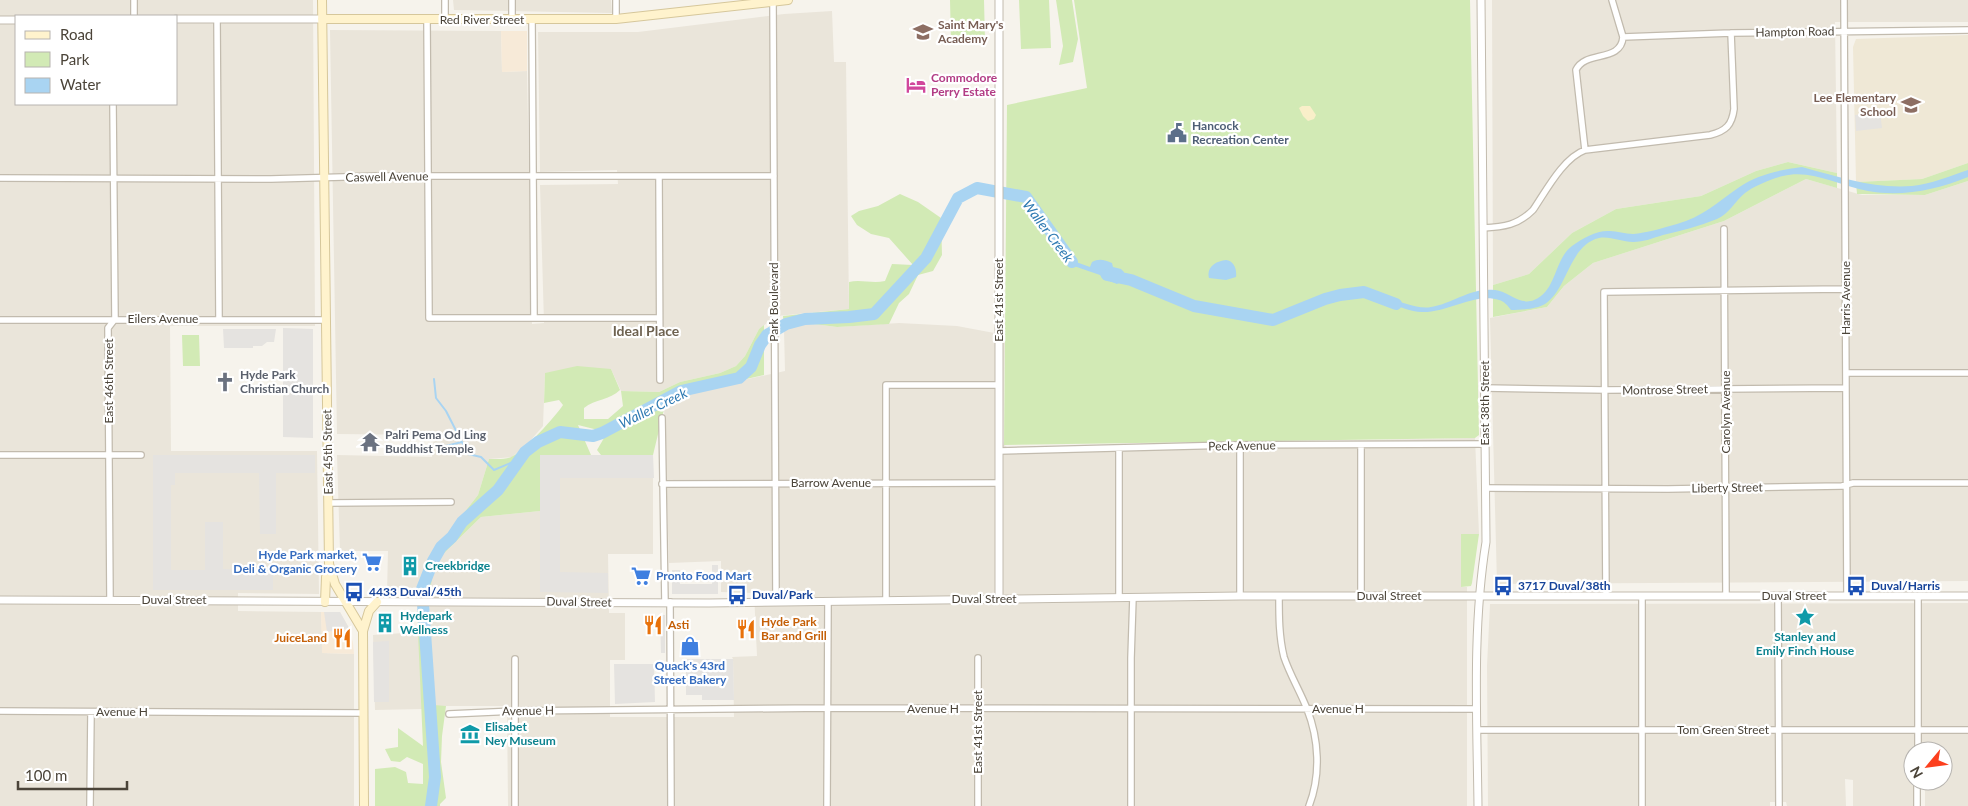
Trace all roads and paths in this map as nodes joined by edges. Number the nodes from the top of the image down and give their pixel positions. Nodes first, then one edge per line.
1 (134, 0) edge
2 (322, 0) edge
3 (446, 0) edge
4 (512, 0) edge
5 (616, 0) edge
6 (788, 0) edge
7 (999, 0) edge
8 (1482, 0) edge
9 (1612, 0) edge
10 (1844, 0) edge
11 (773, 2) junction
12 (134, 15) edge
13 (217, 19) junction
14 (322, 19) junction
15 (616, 19) junction
16 (0, 20) edge
17 (15, 20) edge
18 (178, 20) edge
19 (428, 20) junction
20 (445, 20) junction
21 (512, 20) junction
22 (532, 20) junction
23 (1968, 30) edge
24 (1844, 31) junction
25 (1731, 33) junction
26 (1623, 37) junction
27 (113, 105) edge
28 (1585, 150) junction
29 (428, 176) junction
30 (533, 176) junction
31 (659, 176) junction
32 (774, 176) junction
33 (0, 178) edge
34 (218, 179) junction
35 (325, 179) junction
36 (114, 180) junction
37 (1483, 228) junction
38 (1724, 229) dead end
39 (1845, 289) junction
40 (1725, 291) junction
41 (534, 318) junction
42 (659, 318) junction
43 (115, 319) junction
44 (219, 319) junction
45 (0, 320) edge
46 (326, 320) junction
47 (1846, 374) junction
48 (1968, 374) edge
49 (660, 380) dead end
50 (999, 385) junction
51 (1485, 388) junction
52 (1846, 388) junction
53 (1726, 389) junction
54 (1606, 390) junction
55 (662, 418) dead end
56 (1361, 444) junction
57 (1485, 444) junction
58 (1240, 446) junction
59 (1119, 448) junction
60 (999, 451) junction
61 (0, 454) edge
62 (109, 455) junction
63 (141, 455) dead end
64 (775, 483) junction
65 (886, 483) junction
66 (999, 483) junction
67 (1968, 483) edge
68 (662, 484) junction
69 (1846, 485) junction
70 (1486, 488) junction
71 (1725, 488) junction
72 (1605, 489) junction
73 (451, 502) dead end
74 (329, 503) junction
75 (330, 564) junction
76 (1240, 596) junction
77 (1279, 596) junction
78 (1361, 596) junction
79 (1480, 596) junction
80 (1606, 596) junction
81 (1642, 596) junction
82 (1726, 596) junction
83 (1778, 596) junction
84 (1847, 596) junction
85 (1918, 596) junction
86 (1968, 596) edge
87 (1119, 598) junction
88 (1133, 598) junction
89 (999, 599) junction
90 (0, 600) edge
91 (110, 600) junction
92 (886, 600) junction
93 (828, 601) junction
94 (325, 602) junction
95 (346, 602) junction
96 (377, 602) junction
97 (667, 602) junction
98 (776, 602) junction
99 (363, 631) junction
100 (978, 658) dead end
101 (515, 659) dead end
102 (827, 708) junction
103 (1131, 709) junction
104 (1307, 709) junction
105 (1477, 709) junction
106 (671, 710) junction
107 (978, 710) junction
108 (515, 711) junction
109 (0, 712) edge
110 (91, 712) junction
111 (364, 713) junction
112 (448, 714) dead end
113 (1477, 730) junction
114 (1642, 730) junction
115 (1778, 730) junction
116 (1968, 730) edge
117 (1918, 731) junction
118 (1918, 741) edge
119 (1917, 791) edge
120 (90, 806) edge
121 (364, 806) edge
122 (515, 806) edge
123 (671, 806) edge
124 (827, 806) edge
125 (978, 806) edge
126 (1131, 806) edge
127 (1309, 806) edge
128 (1478, 806) edge
129 (1642, 806) edge
130 (1779, 806) edge
131 (1917, 806) edge

1 - 12 street
2 - 14 main road, East 45th Street
3 - 20 street
4 - 21 street
5 - 15 street
6 - 11 main road, Red River Street
7 - 50 street, East 41st Street
8 - 37 street, East 38th Street
9 - 26 street
10 - 24 street, Harris Avenue
11 - 15 main road, Red River Street
11 - 32 street, Park Boulevard
13 - 14 street, Red River Street
13 - 18 street, Red River Street
13 - 34 street
14 - 19 main road, Red River Street
14 - 35 main road, East 45th Street
15 - 22 main road, Red River Street
16 - 17 street
19 - 20 main road, Red River Street
19 - 29 street
20 - 21 main road, Red River Street
21 - 22 main road, Red River Street
22 - 30 street
23 - 24 street, Hampton Road
24 - 25 street, Hampton Road
24 - 39 street, Harris Avenue
25 - 26 street, Hampton Road
25 - 28 street
26 - 28 street
27 - 36 street, East 46th Street
28 - 37 street
29 - 30 street, Caswell Avenue
29 - 35 street, Caswell Avenue
29 - 41 street
30 - 31 street, Caswell Avenue
30 - 41 street
31 - 32 street, Caswell Avenue
31 - 42 street
32 - 64 street, Park Boulevard
33 - 36 street, Caswell Avenue
34 - 35 street, Caswell Avenue
34 - 36 street, Caswell Avenue
34 - 44 street
35 - 46 main road, East 45th Street
36 - 43 street, East 46th Street
37 - 51 street, East 38th Street
38 - 40 street, Carolyn Avenue
39 - 40 street
39 - 47 street, Harris Avenue
40 - 53 street, Carolyn Avenue
40 - 54 street
41 - 42 street
42 - 49 street
43 - 44 street, Eilers Avenue
43 - 45 street, Eilers Avenue
43 - 62 street, East 46th Street
44 - 46 street, Eilers Avenue
46 - 74 main road, East 45th Street
47 - 48 street
47 - 52 street, Harris Avenue
50 - 60 street, East 41st Street
50 - 65 street
51 - 54 street, Montrose Street
51 - 57 street, East 38th Street
52 - 53 street, Montrose Street
52 - 69 street, Harris Avenue
53 - 54 street, Montrose Street
53 - 71 street, Carolyn Avenue
54 - 72 street
55 - 68 street
56 - 57 street, Peck Avenue
56 - 58 street, Peck Avenue
56 - 78 street
57 - 70 street, East 38th Street
58 - 59 street, Peck Avenue
58 - 76 street
59 - 60 street, Peck Avenue
59 - 87 street
60 - 66 street, East 41st Street
61 - 62 street
62 - 63 street
62 - 91 street, East 46th Street
64 - 65 street, Barrow Avenue
64 - 68 street, Barrow Avenue
64 - 98 street, Park Boulevard
65 - 66 street, Barrow Avenue
65 - 92 street
66 - 89 street, East 41st Street
67 - 69 street, Liberty Street
68 - 97 street
69 - 71 street, Liberty Street
69 - 84 street, Harris Avenue
70 - 72 street, Liberty Street
70 - 79 street, East 38th Street
71 - 72 street, Liberty Street
71 - 82 street, Carolyn Avenue
72 - 80 street
73 - 74 street
74 - 75 main road, East 45th Street
75 - 94 main road
75 - 95 main road, East 45th Street
76 - 77 street, Duval Street
76 - 88 street, Duval Street
77 - 78 street, Duval Street
77 - 104 street
78 - 79 street, Duval Street
79 - 80 street, Duval Street
79 - 105 street, East 38th Street
80 - 81 street, Duval Street
81 - 82 street, Duval Street
81 - 114 street
82 - 83 street, Duval Street
83 - 84 street, Duval Street
83 - 115 street
84 - 85 street, Duval Street
85 - 86 street, Duval Street
85 - 117 street
87 - 88 street, Duval Street
87 - 89 street, Duval Street
88 - 103 street
89 - 92 street, Duval Street
90 - 91 street, Duval Street
91 - 94 street, Duval Street
92 - 93 street, Duval Street
93 - 98 street, Duval Street
93 - 102 street
94 - 95 street, Duval Street
95 - 96 street, Duval Street
95 - 99 main road, East 45th Street
96 - 97 street, Duval Street
96 - 99 main road
97 - 98 street, Duval Street
97 - 106 street
99 - 111 main road, East 45th Street
100 - 107 street, East 41st Street
101 - 108 street
102 - 106 street, Avenue H
102 - 107 street, Avenue H
102 - 124 street
103 - 104 street, Avenue H
103 - 107 street, Avenue H
103 - 126 street
104 - 105 street, Avenue H
104 - 127 street
105 - 113 street, East 38th Street
106 - 108 street, Avenue H
106 - 123 street
107 - 125 street, East 41st Street
108 - 112 street, Avenue H
108 - 122 street
109 - 110 street, Avenue H
110 - 111 street, Avenue H
110 - 120 street
111 - 121 main road, East 45th Street
113 - 114 street, Tom Green Street
113 - 128 street, East 38th Street
114 - 115 street, Tom Green Street
114 - 129 street
115 - 117 street, Tom Green Street
115 - 130 street
116 - 117 street, Tom Green Street
117 - 118 street
119 - 131 street

